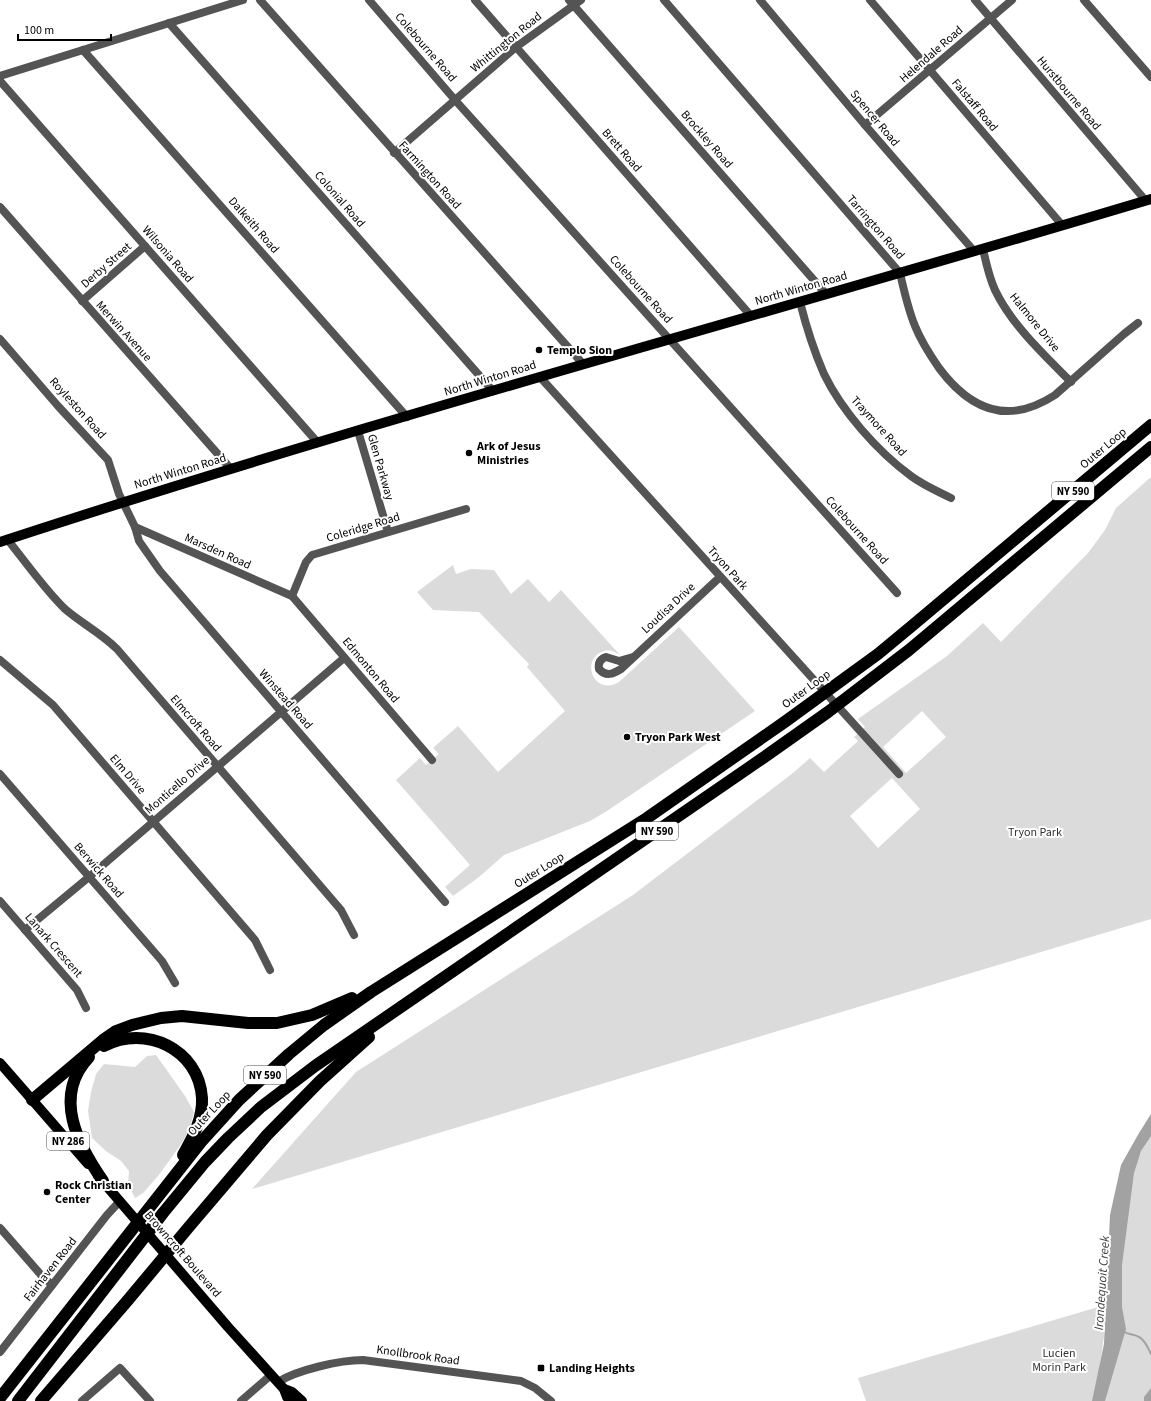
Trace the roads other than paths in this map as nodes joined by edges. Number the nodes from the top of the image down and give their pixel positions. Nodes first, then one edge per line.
1 (243, 0) edge
2 (260, 0) edge
3 (369, 0) edge
4 (475, 0) edge
5 (664, 0) edge
6 (760, 0) edge
7 (870, 0) edge
8 (975, 0) edge
9 (1012, 0) edge
10 (1084, 0) edge
11 (575, 2) edge
12 (991, 19) junction
13 (168, 23) junction
14 (516, 47) junction
15 (83, 50) junction
16 (930, 70) junction
17 (0, 76) edge
18 (1151, 77) edge
19 (0, 81) edge
20 (455, 100) junction
21 (865, 126) junction
22 (394, 153) junction
23 (1148, 200) edge
24 (0, 207) edge
25 (1062, 225) junction
26 (145, 246) junction
27 (979, 250) junction
28 (900, 273) junction
29 (826, 294) junction
30 (82, 301) junction
31 (800, 302) junction
32 (751, 316) junction
33 (1138, 323) dead end
34 (0, 339) edge
35 (669, 339) junction
36 (583, 364) junction
37 (540, 377) junction
38 (1071, 382) junction
39 (493, 391) junction
40 (407, 417) junction
41 (1151, 425) edge
42 (358, 431) junction
43 (318, 443) junction
44 (1151, 447) edge
45 (231, 469) junction
46 (951, 498) dead end
47 (122, 503) junction
48 (466, 509) dead end
49 (135, 527) junction
50 (388, 532) junction
51 (4, 540) edge
52 (720, 577) junction
53 (897, 593) dead end
54 (292, 596) junction
55 (633, 657) dead end
56 (344, 658) junction
57 (0, 660) edge
58 (281, 712) junction
59 (432, 760) dead end
60 (218, 766) junction
61 (0, 774) edge
62 (899, 774) dead end
63 (153, 821) junction
64 (89, 877) junction
65 (0, 901) edge
66 (445, 902) dead end
67 (25, 930) junction
68 (354, 935) dead end
69 (270, 970) dead end
70 (399, 974) junction
71 (176, 983) dead end
72 (418, 995) junction
73 (86, 1008) dead end
74 (100, 1048) junction
75 (0, 1062) edge
76 (72, 1065) junction
77 (32, 1100) junction
78 (103, 1181) junction
79 (120, 1201) junction
80 (154, 1201) junction
81 (0, 1228) edge
82 (166, 1255) junction
83 (52, 1286) junction
84 (0, 1352) edge
85 (278, 1382) junction
86 (0, 1398) edge
87 (18, 1401) edge
88 (41, 1401) edge
89 (82, 1401) edge
90 (150, 1401) edge
91 (241, 1401) edge
92 (290, 1401) edge
93 (302, 1401) edge
94 (551, 1401) edge

1 - 13 street
2 - 22 street, Farmington Road
3 - 20 street, Colebourne Road
4 - 14 street, Brett Road
5 - 28 street, Tarrington Road
6 - 21 street, Spencer Road
7 - 16 street, Falstaff Road
8 - 12 street, Hurstbourne Road
9 - 12 street, Helendale Road
10 - 18 street
11 - 14 street, Whittington Road
11 - 29 street, Brockley Road
12 - 16 street, Helendale Road
12 - 23 street, Hurstbourne Road
13 - 15 street
13 - 39 street, Colonial Road
14 - 20 street, Whittington Road
14 - 32 street, Brett Road
15 - 17 street
15 - 40 street, Dalkeith Road
16 - 21 street, Helendale Road
16 - 25 street, Falstaff Road
19 - 26 street, Wilsonia Road
20 - 22 street, Whittington Road
20 - 35 street, Colebourne Road
21 - 27 street, Spencer Road
22 - 36 street, Farmington Road
23 - 25 main road, North Winton Road
24 - 30 street, Merwin Avenue
25 - 27 main road, North Winton Road
26 - 30 street, Derby Street
26 - 43 street, Wilsonia Road
27 - 28 main road, North Winton Road
27 - 38 street, Halmore Drive
28 - 29 main road, North Winton Road
28 - 38 street, Tarrington Road
29 - 31 main road, North Winton Road
30 - 45 street, Merwin Avenue
31 - 32 main road, North Winton Road
31 - 46 street, Traymore Road
32 - 35 main road, North Winton Road
33 - 38 street, Tarrington Road
34 - 47 street, Royleston Road
35 - 36 main road, North Winton Road
35 - 53 street, Colebourne Road
36 - 37 main road, North Winton Road
37 - 39 main road, North Winton Road
37 - 52 street, Tryon Park
39 - 40 main road, North Winton Road
40 - 42 main road, North Winton Road
41 - 70 highway, Outer Loop / NY 590
42 - 43 main road, North Winton Road
42 - 50 street, Glen Parkway
43 - 45 main road, North Winton Road
44 - 72 highway, NY 590
45 - 47 main road, North Winton Road
47 - 49 street, Winstead Road
47 - 51 main road, North Winton Road
48 - 50 street, Coleridge Road
49 - 54 street, Marsden Road
49 - 58 street, Winstead Road
50 - 54 street, Coleridge Road
51 - 60 street, Elmcroft Road
52 - 55 street, Loudisa Drive
52 - 62 street, Tryon Park
54 - 56 street, Edmonton Road
56 - 58 street, Monticello Drive
56 - 59 street, Edmonton Road
57 - 63 street, Elm Drive
58 - 60 street, Monticello Drive
58 - 66 street, Winstead Road
60 - 63 street, Monticello Drive
60 - 68 street, Elmcroft Road
61 - 64 street, Berwick Road
63 - 64 street, Monticello Drive
63 - 69 street, Elm Drive
64 - 67 street, Monticello Drive
64 - 71 street, Berwick Road
65 - 67 street, Lanark Crescent
67 - 73 street, Lanark Crescent
70 - 76 highway
70 - 80 highway, Outer Loop / NY 590
72 - 82 highway
72 - 87 highway, NY 590
74 - 76 highway
74 - 78 highway
74 - 80 highway
75 - 77 main road, Browncroft Boulevard
76 - 77 highway
77 - 78 main road, Browncroft Boulevard / NY 286
78 - 79 main road, Browncroft Boulevard / NY 286
79 - 82 main road, Browncroft Boulevard / NY 286
79 - 83 street, Fairhaven Road
80 - 86 highway, Outer Loop / NY 590
81 - 83 street
82 - 85 main road, Browncroft Boulevard / NY 286
82 - 88 highway
83 - 84 street, Fairhaven Road
85 - 91 street, Knollbrook Road
85 - 92 main road, Browncroft Boulevard / NY 286
85 - 93 main road, Browncroft Boulevard / NY 286
85 - 94 street, Knollbrook Road
89 - 90 street

